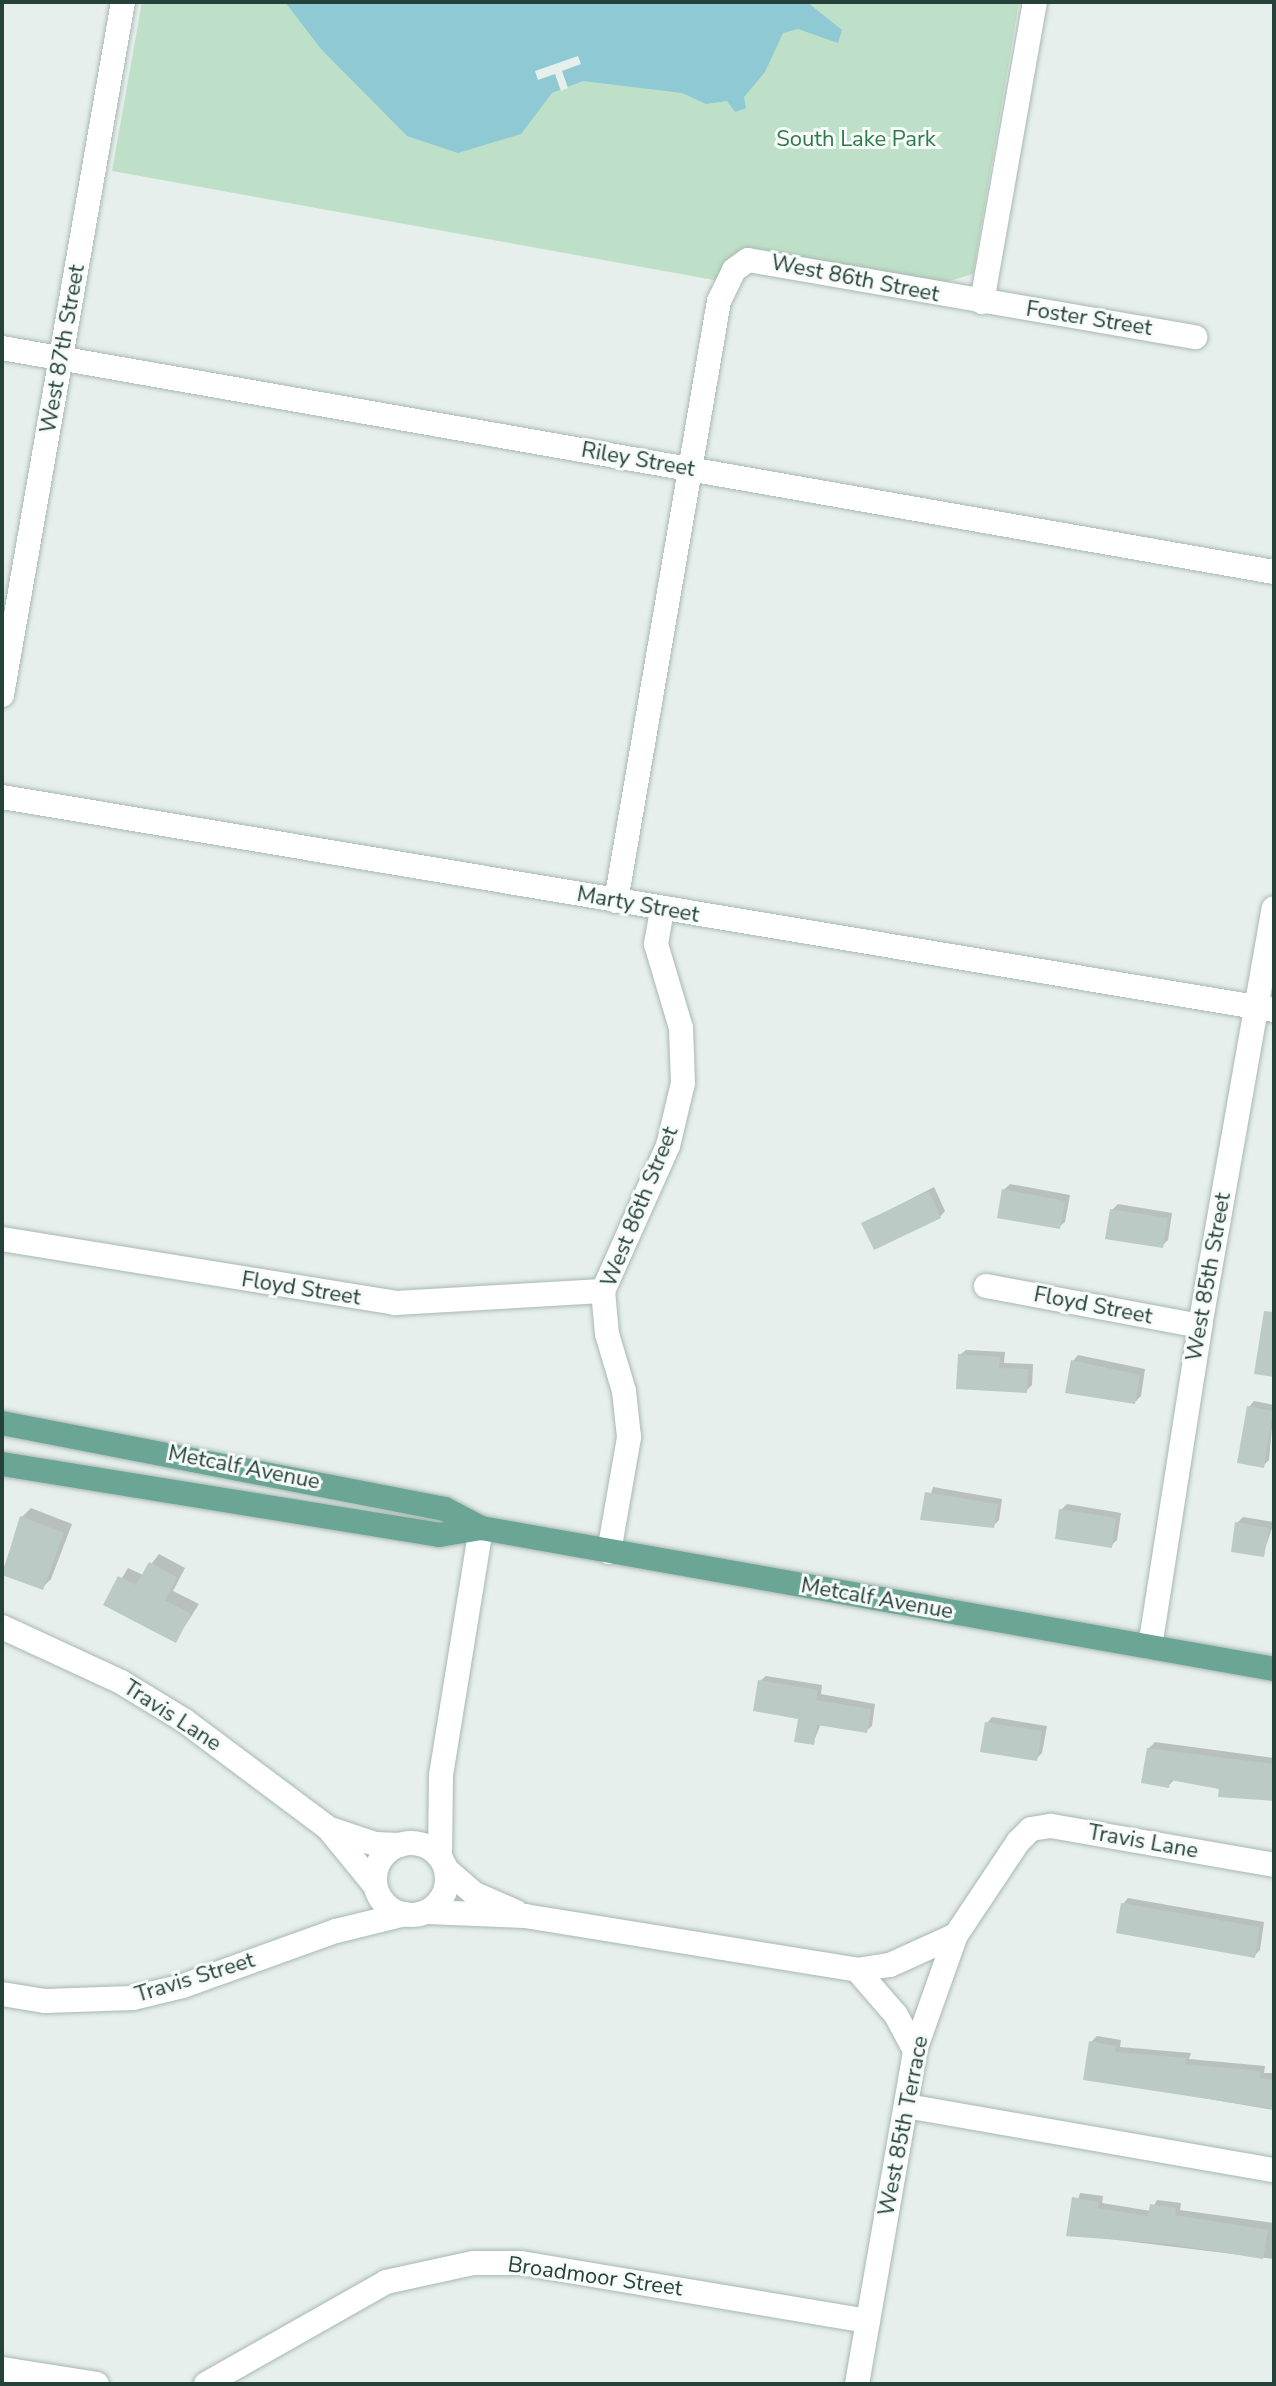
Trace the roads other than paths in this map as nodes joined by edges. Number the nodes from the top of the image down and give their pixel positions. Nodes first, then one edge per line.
1 (123, 2) edge
2 (1035, 2) edge
3 (982, 302) junction
4 (1195, 337) dead end
5 (2, 348) edge
6 (62, 360) junction
7 (690, 469) junction
8 (1274, 572) edge
9 (11, 591) edge
10 (2, 695) edge
11 (2, 797) edge
12 (616, 901) junction
13 (1274, 908) edge
14 (662, 911) junction
15 (1266, 1009) edge
16 (2, 1239) edge
17 (986, 1286) dead end
18 (603, 1291) junction
19 (1200, 1326) junction
20 (2, 1423) edge
21 (2, 1464) edge
22 (481, 1528) junction
23 (609, 1552) junction
24 (2, 1627) edge
25 (1150, 1647) junction
26 (1274, 1669) edge
27 (441, 1775) junction
28 (328, 1828) junction
29 (1018, 1842) joint
30 (403, 1844) junction
31 (443, 1863) junction
32 (1274, 1865) edge
33 (374, 1886) junction
34 (416, 1913) junction
35 (525, 1916) junction
36 (336, 1931) junction
37 (956, 1935) junction
38 (857, 1970) junction
39 (2, 1994) edge
40 (915, 2050) junction
41 (906, 2106) junction
42 (1274, 2170) edge
43 (868, 2321) junction
44 (2, 2369) edge
45 (97, 2384) edge
46 (206, 2384) edge
47 (857, 2384) edge

1 - 6 street, West 87th Street
2 - 3 street
3 - 4 street, Foster Street
3 - 7 street, West 86th Street
5 - 6 street, Riley Street
6 - 7 street, Riley Street
6 - 9 street, West 87th Street
7 - 8 street, Riley Street
7 - 12 street, West 86th Street
9 - 10 street, West 87th Street
11 - 12 street, Marty Street
12 - 14 street, Marty Street
13 - 15 street, West 85th Street
14 - 15 street, Marty Street
14 - 18 street, West 86th Street
15 - 19 street, West 85th Street
16 - 18 street, Floyd Street
17 - 19 street, Floyd Street
18 - 23 street, West 86th Street
19 - 25 street, West 85th Street
20 - 22 main road, Metcalf Avenue
21 - 22 main road, Metcalf Avenue
22 - 23 main road, Metcalf Avenue
22 - 27 street
23 - 25 main road, Metcalf Avenue
24 - 28 street, Travis Lane
25 - 26 main road, Metcalf Avenue
27 - 30 street
27 - 31 street
28 - 30 street, Travis Lane
28 - 33 street, Travis Lane
29 - 32 street, Travis Lane
29 - 37 street, West 85th Terrace
30 - 31 street
30 - 33 street
31 - 34 street
31 - 35 street, Travis Street
33 - 34 street
33 - 36 street, Travis Street
34 - 35 street, Travis Street
34 - 36 street, Travis Street
35 - 38 street, Travis Street
36 - 39 street, Travis Street
37 - 38 street, Travis Street
37 - 40 street, West 85th Terrace
38 - 40 street
40 - 41 street, West 85th Terrace
41 - 42 street
41 - 43 street, West 85th Terrace
43 - 46 street, Broadmoor Street
43 - 47 street, West 85th Terrace
44 - 45 street

